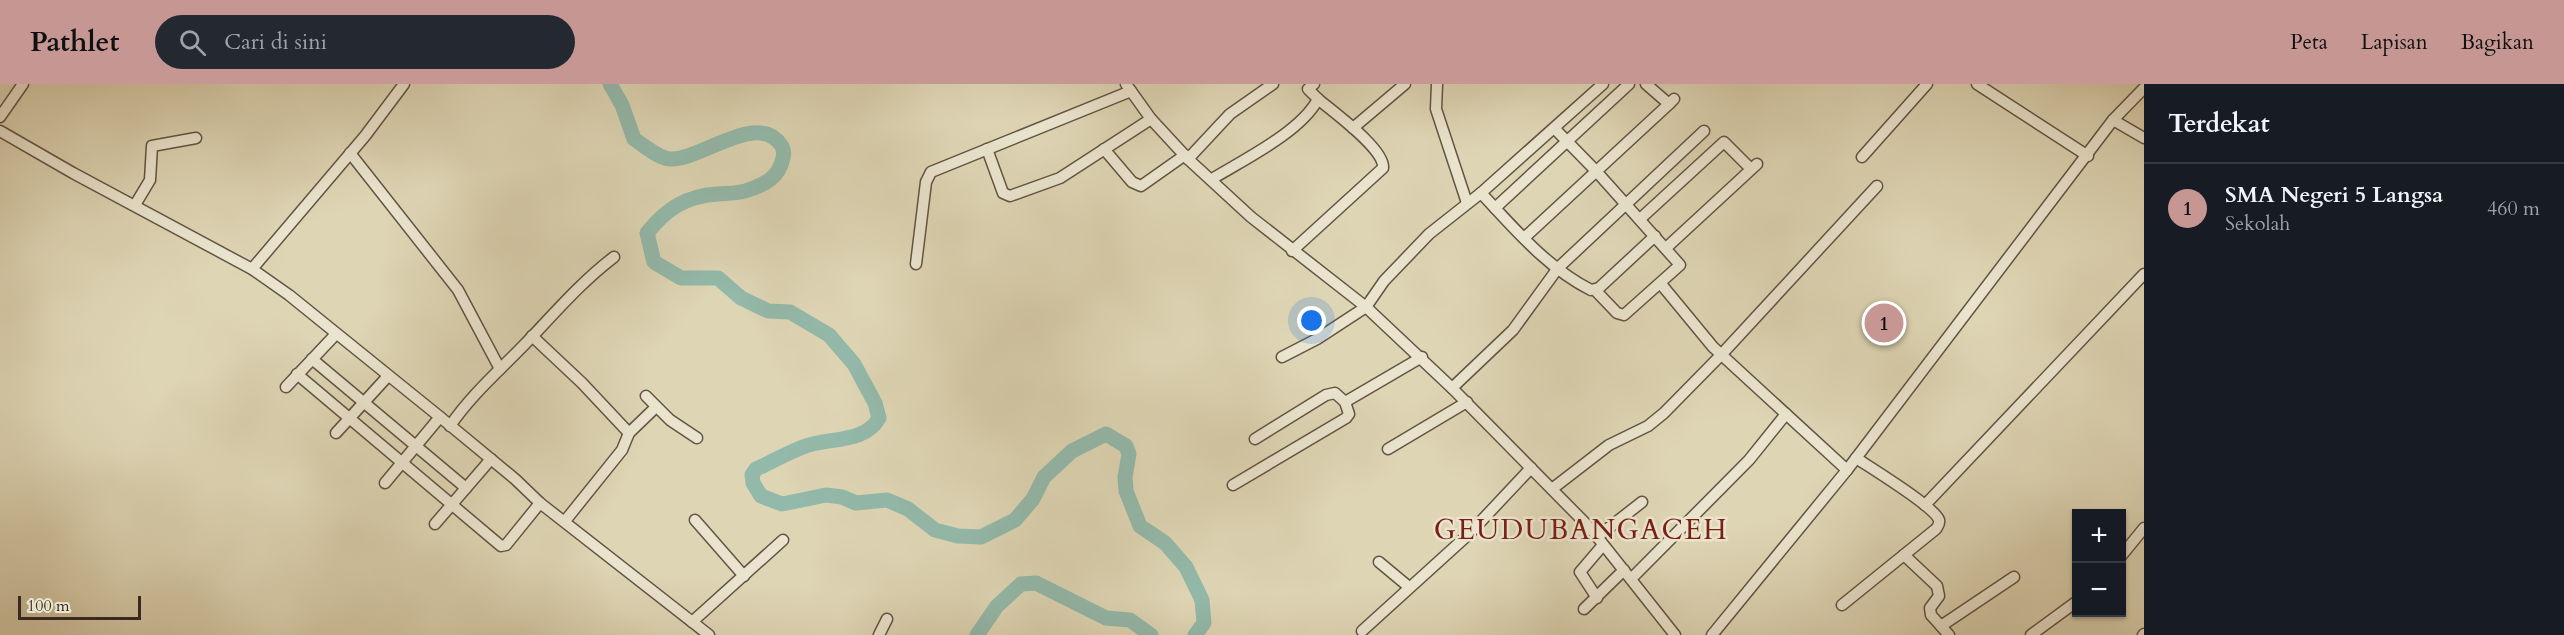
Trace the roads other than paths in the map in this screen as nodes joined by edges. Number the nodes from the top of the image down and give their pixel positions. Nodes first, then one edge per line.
1 (23, 84) edge
2 (404, 84) edge
3 (1274, 84) edge
4 (1405, 84) edge
5 (1437, 84) edge
6 (1603, 84) edge
7 (1629, 84) edge
8 (1646, 84) edge
9 (1927, 84) edge
10 (1977, 84) edge
11 (1129, 86) edge
12 (1306, 86) edge
13 (2144, 88) edge
14 (1318, 99) junction
15 (0, 117) edge
16 (1151, 119) junction
17 (2113, 120) junction
18 (1353, 128) junction
19 (1555, 129) junction
20 (1704, 130) dead end
21 (0, 131) edge
22 (196, 138) dead end
23 (2144, 138) edge
24 (1568, 141) junction
25 (987, 149) junction
26 (1104, 149) junction
27 (350, 153) junction
28 (2088, 156) junction
29 (1186, 157) junction
30 (1862, 157) dead end
31 (1596, 171) junction
32 (1212, 179) junction
33 (1877, 186) dead end
34 (1481, 193) junction
35 (1467, 203) junction
36 (135, 205) junction
37 (1626, 205) junction
38 (1495, 208) junction
39 (1640, 219) junction
40 (1655, 236) junction
41 (1524, 238) junction
42 (1666, 248) junction
43 (1292, 251) junction
44 (614, 257) dead end
45 (916, 264) dead end
46 (1558, 268) junction
47 (252, 269) junction
48 (2144, 274) edge
49 (1661, 284) junction
50 (1595, 290) junction
51 (1366, 307) junction
52 (336, 334) junction
53 (532, 336) junction
54 (1721, 355) junction
55 (1282, 357) dead end
56 (1422, 357) junction
57 (312, 359) junction
58 (500, 369) junction
59 (297, 374) junction
60 (388, 376) junction
61 (286, 387) dead end
62 (1452, 388) junction
63 (646, 396) dead end
64 (365, 402) junction
65 (1345, 402) junction
66 (1467, 402) junction
67 (656, 407) junction
68 (1786, 414) junction
69 (440, 417) junction
70 (350, 419) junction
71 (450, 426) junction
72 (629, 433) junction
73 (336, 434) dead end
74 (697, 438) dead end
75 (1255, 439) dead end
76 (416, 447) junction
77 (1388, 449) dead end
78 (1856, 458) junction
79 (491, 459) junction
80 (404, 462) junction
81 (1531, 468) junction
82 (1847, 470) junction
83 (385, 483) dead end
84 (1233, 485) dead end
85 (466, 488) junction
86 (1552, 489) junction
87 (1642, 502) dead end
88 (452, 503) junction
89 (540, 503) junction
90 (1925, 505) junction
91 (695, 520) dead end
92 (565, 521) junction
93 (435, 524) dead end
94 (2144, 528) edge
95 (783, 540) dead end
96 (1600, 541) junction
97 (2126, 549) edge
98 (1904, 555) junction
99 (1379, 562) dead end
100 (1624, 570) junction
101 (744, 576) junction
102 (2014, 577) dead end
103 (1632, 579) junction
104 (1410, 588) junction
105 (1597, 598) junction
106 (1842, 605) dead end
107 (2072, 606) edge
108 (1584, 609) dead end
109 (887, 619) dead end
110 (692, 622) junction
111 (1941, 626) junction
112 (1362, 631) dead end
113 (709, 635) edge
114 (879, 635) edge
115 (1675, 635) edge
116 (1712, 635) edge
117 (1949, 635) edge
118 (2031, 635) edge

1 - 15 street
2 - 27 street
3 - 29 street
4 - 18 street
5 - 35 street
6 - 19 street
7 - 24 street
8 - 31 street
9 - 30 street
10 - 28 street
11 - 16 street
11 - 25 street
12 - 14 street
13 - 17 street
14 - 18 street
14 - 32 street
16 - 26 street
16 - 29 street
17 - 23 street
17 - 28 street
18 - 43 street
19 - 24 street
19 - 34 street
20 - 37 street
21 - 36 street
22 - 36 street
24 - 31 street
24 - 38 street
25 - 26 street
25 - 45 street
26 - 29 street
27 - 47 street
27 - 58 street
28 - 78 street
29 - 32 street
31 - 37 street
31 - 41 street
32 - 43 street
33 - 54 street
34 - 35 street
34 - 38 street
35 - 51 street
36 - 47 street
37 - 39 street
37 - 46 street
38 - 41 street
39 - 40 street
39 - 42 street
40 - 42 street
40 - 50 street
41 - 46 street
42 - 49 street
43 - 51 street
44 - 53 street
46 - 50 street
46 - 62 street
47 - 52 street
48 - 90 street
49 - 50 street
49 - 54 street
51 - 55 street
51 - 56 street
52 - 57 street
52 - 60 street
53 - 58 street
53 - 72 street
54 - 68 street
54 - 86 street
56 - 62 street
56 - 65 street
57 - 59 street
57 - 64 street
58 - 71 street
59 - 61 street
59 - 70 street
60 - 64 street
60 - 69 street
62 - 66 street
63 - 67 street
64 - 70 street
64 - 76 street
65 - 75 street
65 - 84 street
66 - 77 street
66 - 81 street
67 - 72 street
67 - 74 street
68 - 82 street
68 - 103 street
69 - 71 street
69 - 76 street
70 - 73 street
70 - 80 street
71 - 79 street
72 - 92 street
76 - 80 street
76 - 85 street
78 - 82 street
78 - 90 street
79 - 85 street
79 - 89 street
80 - 83 street
80 - 88 street
81 - 86 street
81 - 104 street
82 - 116 street
85 - 88 street
86 - 96 street
87 - 96 street
88 - 89 street
88 - 93 street
89 - 92 street
90 - 98 street
91 - 101 street
92 - 110 street
94 - 97 street
95 - 101 street
96 - 100 street
96 - 105 street
98 - 106 street
98 - 111 street
99 - 104 street
100 - 103 street
100 - 105 street
101 - 110 street
102 - 111 street
103 - 115 street
104 - 112 street
105 - 108 street
107 - 118 street
109 - 114 street
110 - 113 street
111 - 117 street

